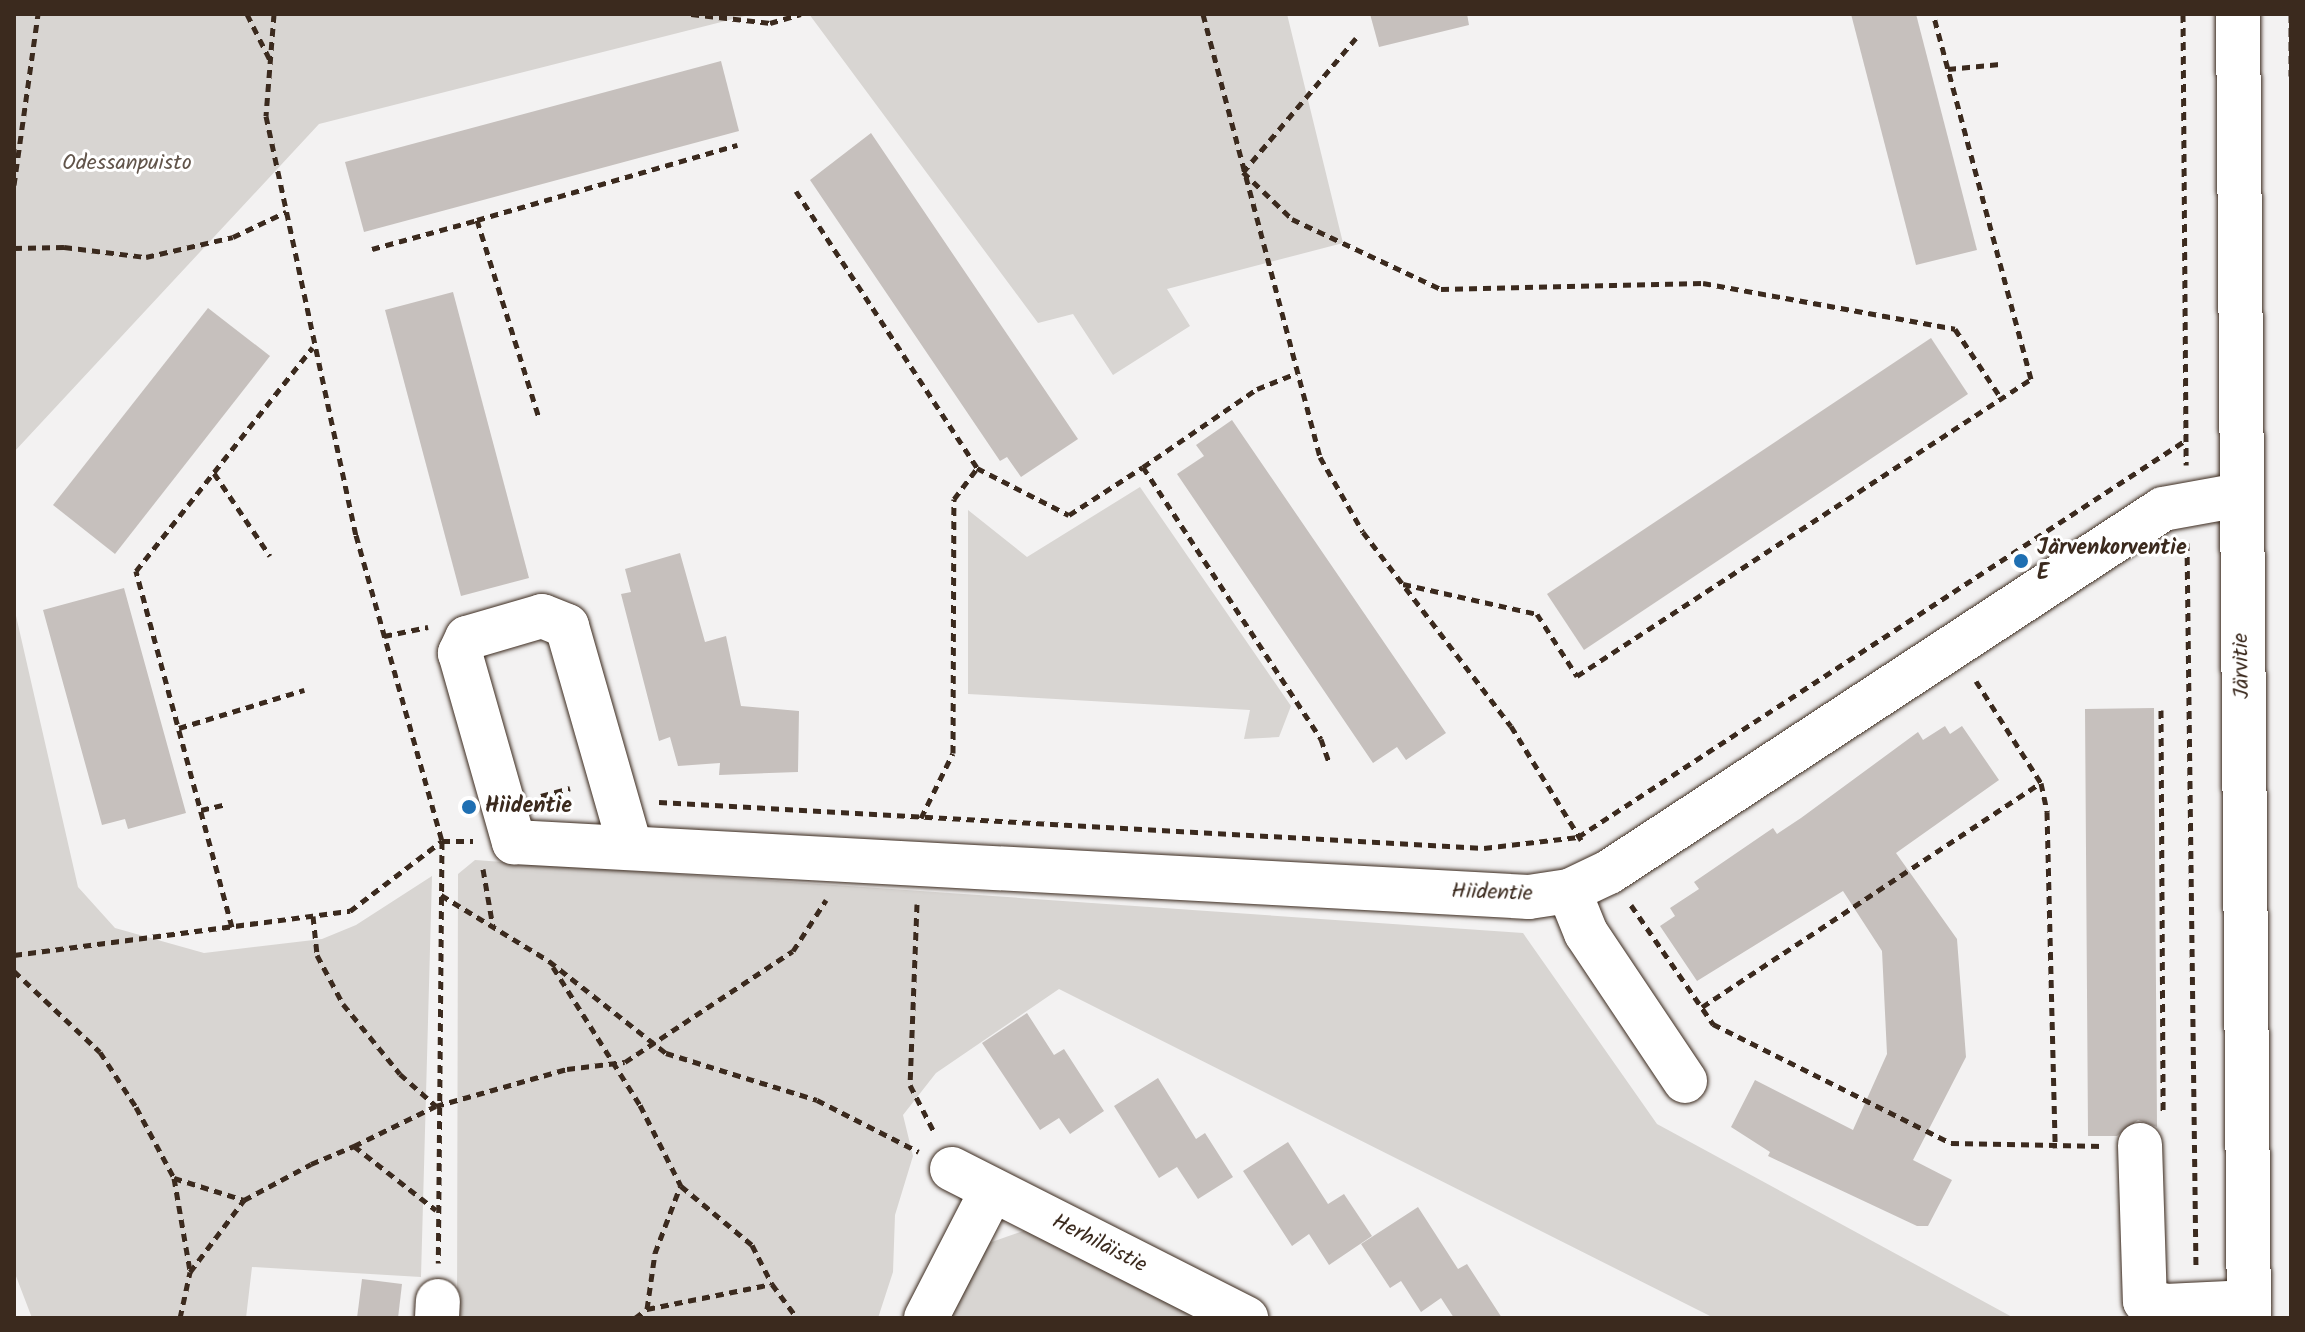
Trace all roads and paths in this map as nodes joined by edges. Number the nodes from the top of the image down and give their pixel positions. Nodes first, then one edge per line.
1 (38, 14) edge
2 (247, 14) edge
3 (274, 14) edge
4 (691, 14) edge
5 (801, 14) edge
6 (1203, 14) edge
7 (1933, 14) edge
8 (2183, 14) edge
9 (2238, 14) edge
10 (2291, 14) edge
11 (1356, 38) dead end
12 (270, 60) junction
13 (2000, 64) dead end
14 (1948, 69) junction
15 (2291, 76) edge
16 (737, 145) dead end
17 (1243, 172) junction
18 (14, 185) edge
19 (796, 191) dead end
20 (286, 212) junction
21 (477, 220) junction
22 (14, 248) edge
23 (372, 249) dead end
24 (314, 346) junction
25 (1297, 373) junction
26 (2001, 398) junction
27 (539, 418) dead end
28 (2186, 440) junction
29 (1143, 467) junction
30 (977, 468) junction
31 (214, 473) junction
32 (2240, 495) junction
33 (2187, 503) junction
34 (270, 556) dead end
35 (1403, 584) junction
36 (1954, 647) junction
37 (304, 690) dead end
38 (2161, 710) dead end
39 (179, 728) junction
40 (1329, 762) dead end
41 (2041, 783) junction
42 (227, 804) dead end
43 (620, 809) junction
44 (201, 810) junction
45 (921, 817) junction
46 (499, 830) junction
47 (1578, 837) junction
48 (442, 841) junction
49 (832, 856) junction
50 (918, 860) junction
51 (1609, 872) junction
52 (1569, 891) junction
53 (441, 895) junction
54 (313, 916) junction
55 (232, 927) junction
56 (493, 928) junction
57 (14, 955) edge
58 (549, 961) junction
59 (14, 971) edge
60 (1702, 1007) junction
61 (652, 1042) junction
62 (615, 1063) junction
63 (1685, 1081) dead end
64 (436, 1106) junction
65 (2140, 1145) junction
66 (354, 1146) junction
67 (2055, 1148) junction
68 (952, 1169) junction
69 (174, 1178) junction
70 (681, 1186) junction
71 (992, 1190) junction
72 (244, 1200) junction
73 (437, 1211) junction
74 (190, 1272) junction
75 (772, 1284) junction
76 (2196, 1304) junction
77 (438, 1309) edge
78 (647, 1309) junction
79 (2249, 1310) edge
80 (180, 1318) edge
81 (635, 1318) edge
82 (797, 1318) edge
83 (926, 1318) edge
84 (1246, 1318) edge

1 - 18 path
2 - 12 path
3 - 12 path
4 - 5 path
6 - 17 path
7 - 14 path
8 - 28 path
9 - 32 street, Järvitie
10 - 15 path
11 - 17 path
12 - 20 path
13 - 14 path
14 - 26 path
16 - 21 path
17 - 25 path
17 - 26 path
19 - 30 path
20 - 22 path
20 - 24 path
21 - 23 path
21 - 27 path
24 - 31 path
24 - 48 path
25 - 29 path
25 - 35 path
26 - 35 path
28 - 33 path
28 - 47 path
29 - 30 path
29 - 40 path
30 - 45 path
31 - 34 path
31 - 39 path
32 - 33 street, Hiidentie
32 - 79 street, Järvitie
33 - 36 street, Hiidentie
33 - 76 path
35 - 47 path
36 - 41 path
36 - 51 street, Hiidentie
37 - 39 path
38 - 65 path
39 - 44 path
41 - 60 path
41 - 67 path
42 - 44 path
43 - 45 path
43 - 46 street, Hiidentie
43 - 46 path
43 - 46 street
43 - 49 street, Hiidentie
44 - 55 path
45 - 47 path
45 - 50 path
46 - 48 path
46 - 56 path
47 - 51 path
48 - 53 path
48 - 54 path
49 - 50 street, Hiidentie
49 - 61 path
50 - 52 street, Hiidentie
50 - 68 path
51 - 52 street, Hiidentie
51 - 60 path
52 - 63 street
53 - 56 path
53 - 64 path
54 - 55 path
54 - 64 path
55 - 57 path
56 - 58 path
58 - 61 path
58 - 62 path
59 - 69 path
60 - 67 path
61 - 62 path
61 - 68 path
62 - 64 path
62 - 70 path
64 - 66 path
64 - 73 path
65 - 67 path
65 - 76 street
66 - 72 path
66 - 73 path
68 - 71 street, Herhiläistie
69 - 72 path
69 - 74 path
70 - 75 path
70 - 78 path
71 - 83 street
71 - 84 street, Herhiläistie
72 - 74 path
73 - 77 path
74 - 80 path
75 - 78 path
75 - 82 path
76 - 79 street
78 - 81 path

